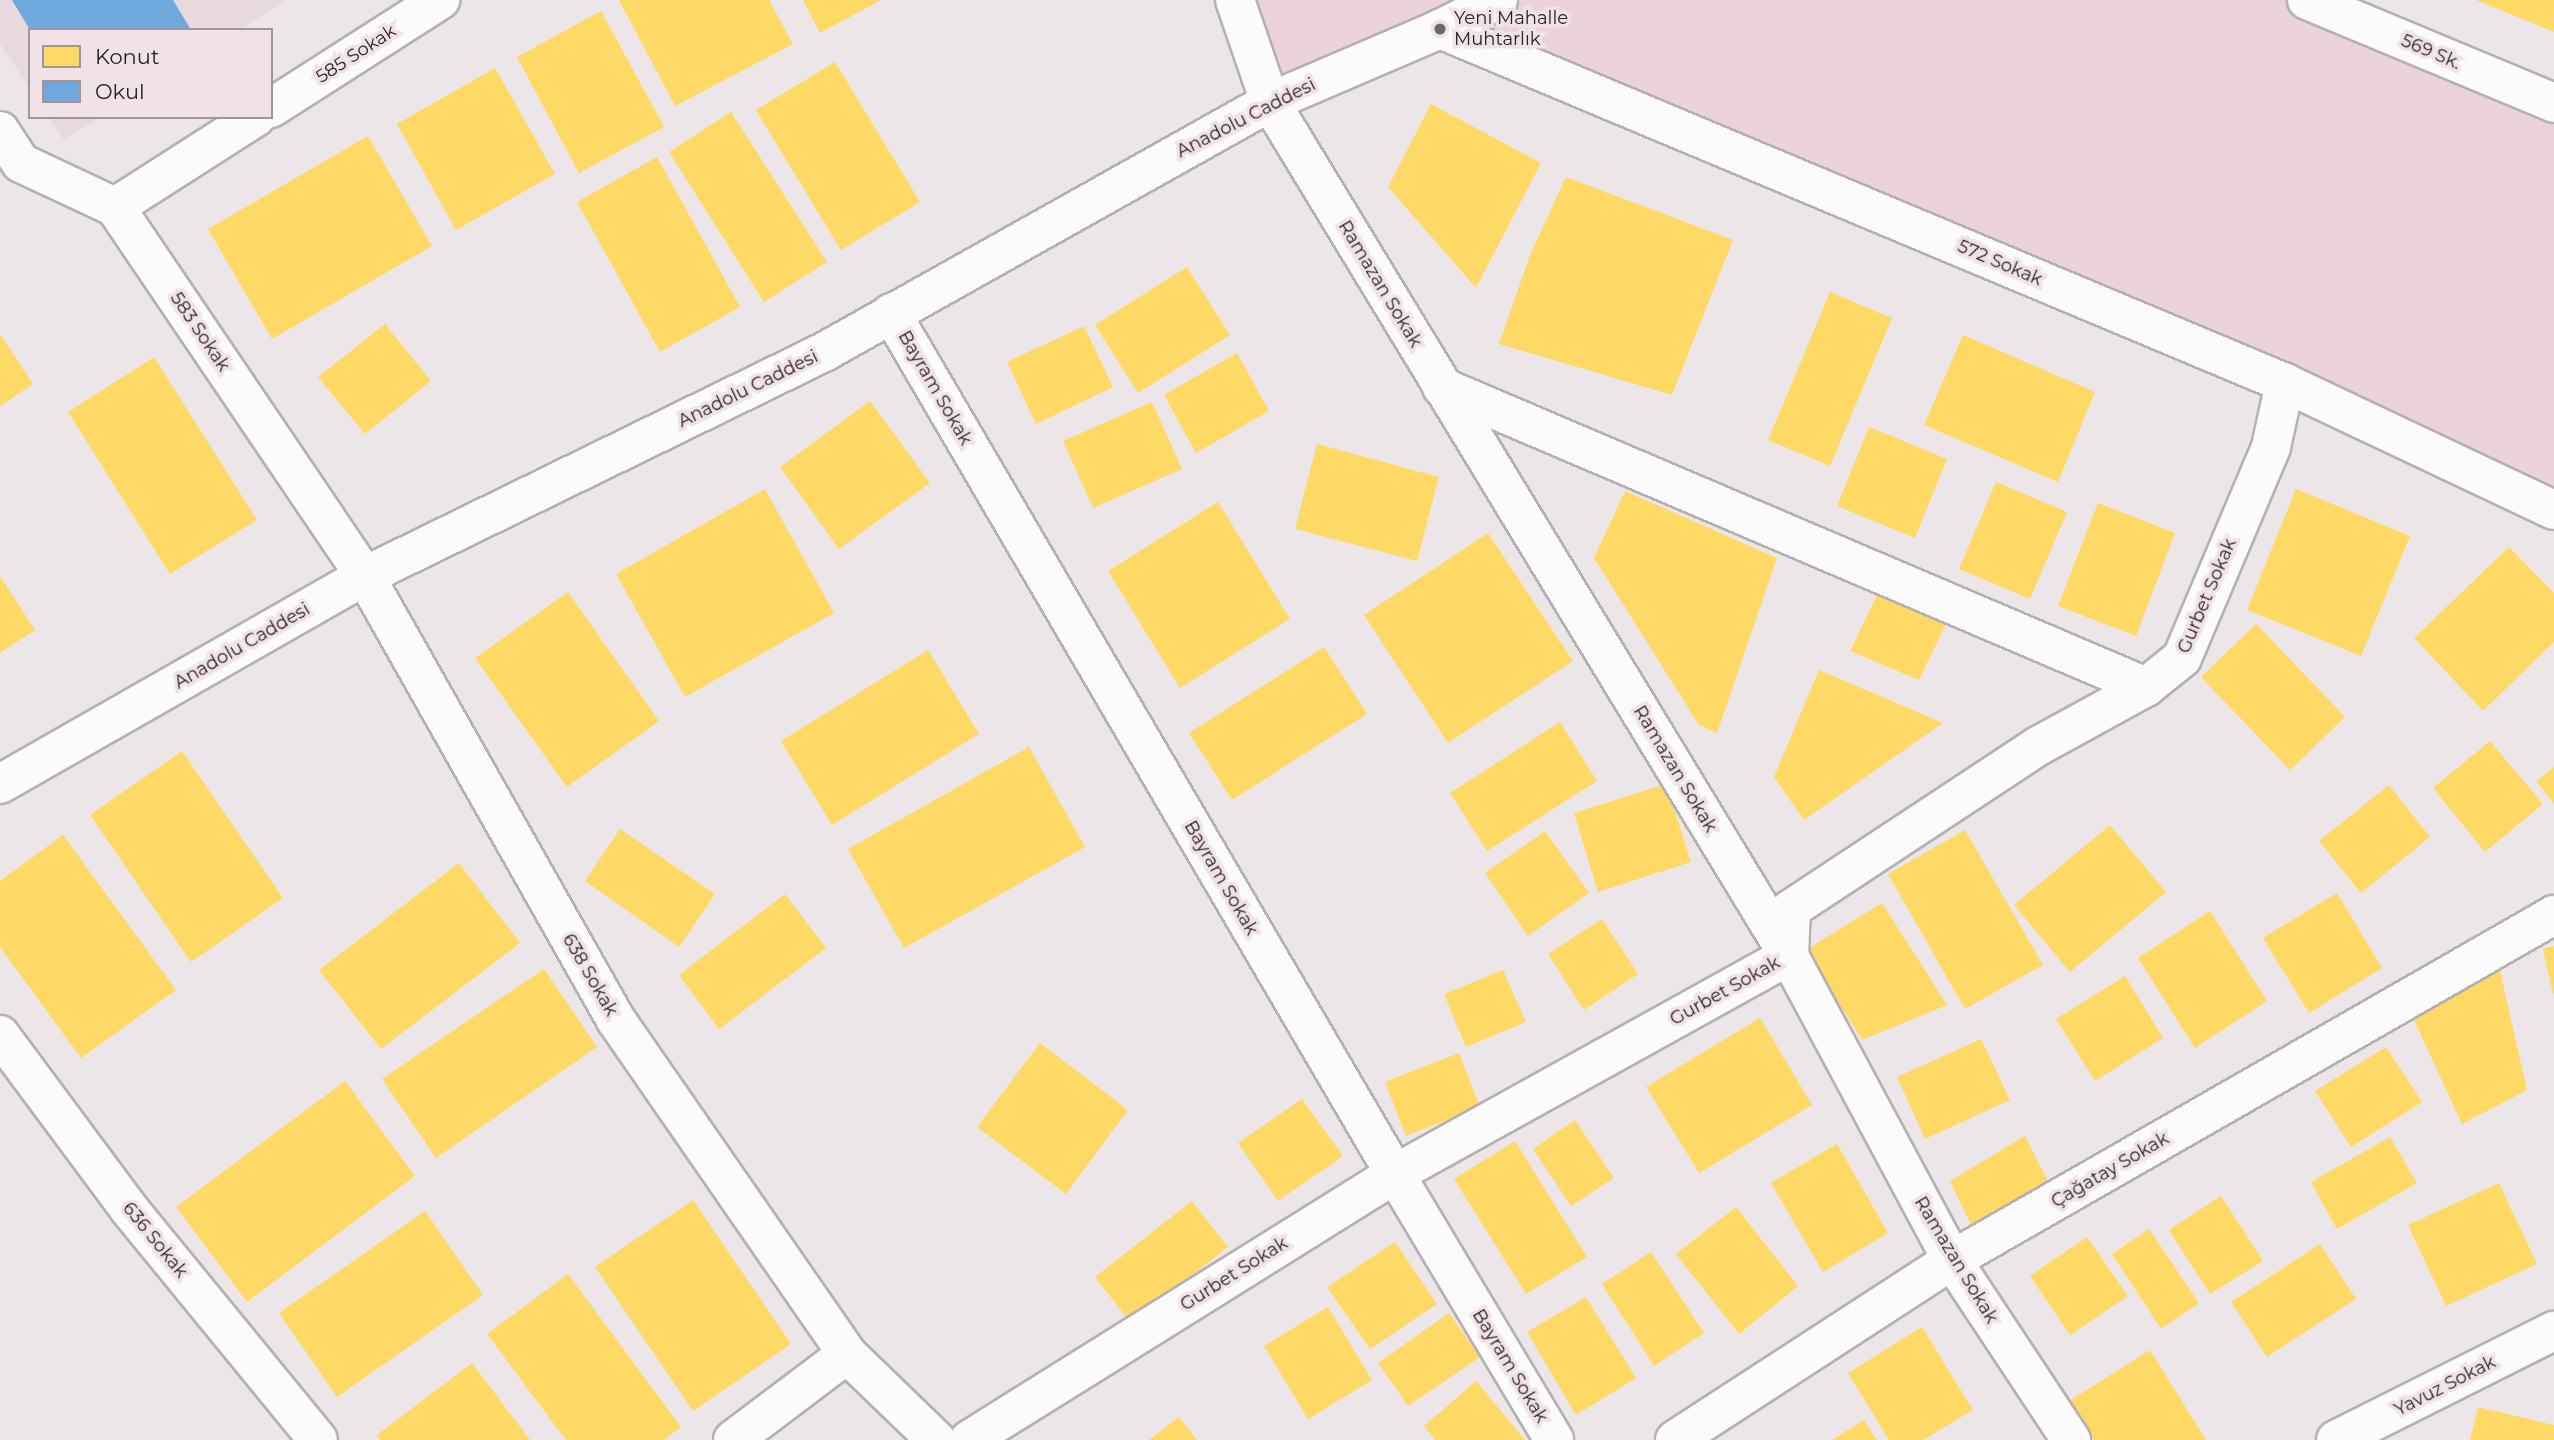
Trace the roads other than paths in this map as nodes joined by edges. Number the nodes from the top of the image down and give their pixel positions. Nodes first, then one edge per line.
1 (440, 0) edge
2 (1236, 0) edge
3 (1498, 0) edge
4 (2307, 0) edge
5 (1440, 29) junction
6 (1270, 102) junction
7 (2554, 103) edge
8 (273, 107) edge
9 (253, 119) edge
10 (0, 131) edge
11 (11, 170) edge
12 (115, 207) junction
13 (891, 313) junction
14 (2285, 383) junction
15 (1442, 387) junction
16 (2554, 510) edge
17 (365, 576) junction
18 (2146, 687) junction
19 (0, 784) edge
20 (2554, 915) edge
21 (1789, 956) junction
22 (0, 1035) edge
23 (1395, 1174) junction
24 (1952, 1260) junction
25 (2554, 1331) edge
26 (847, 1354) junction
27 (317, 1440) edge
28 (733, 1440) edge
29 (936, 1440) edge
30 (969, 1440) edge
31 (1555, 1440) edge
32 (1675, 1440) edge
33 (2071, 1440) edge
34 (2336, 1440) edge

1 - 8 street, 585 Sokak
2 - 6 street, Ramazan Sokak
3 - 5 street, Anadolu Caddesi
4 - 7 street, 569 Sk.
5 - 6 street, Anadolu Caddesi
5 - 14 street, 572 Sokak
6 - 13 street, Anadolu Caddesi
6 - 15 street, Ramazan Sokak
9 - 12 street
10 - 11 street
11 - 12 street
12 - 17 street, 583 Sokak
13 - 17 street, Anadolu Caddesi
13 - 23 street, Bayram Sokak
14 - 16 street, 572 Sokak
14 - 18 street, Gurbet Sokak
15 - 18 street
15 - 21 street, Ramazan Sokak
17 - 19 street, Anadolu Caddesi
17 - 26 street, 638 Sokak
18 - 21 street, Gurbet Sokak
20 - 24 street, Çağatay Sokak
21 - 23 street, Gurbet Sokak
21 - 24 street, Ramazan Sokak
22 - 27 street, 636 Sokak
23 - 30 street, Gurbet Sokak
23 - 31 street, Bayram Sokak
24 - 32 street, Çağatay Sokak
24 - 33 street, Ramazan Sokak
25 - 34 street, Yavuz Sokak
26 - 28 street
26 - 29 street, 638 Sokak

